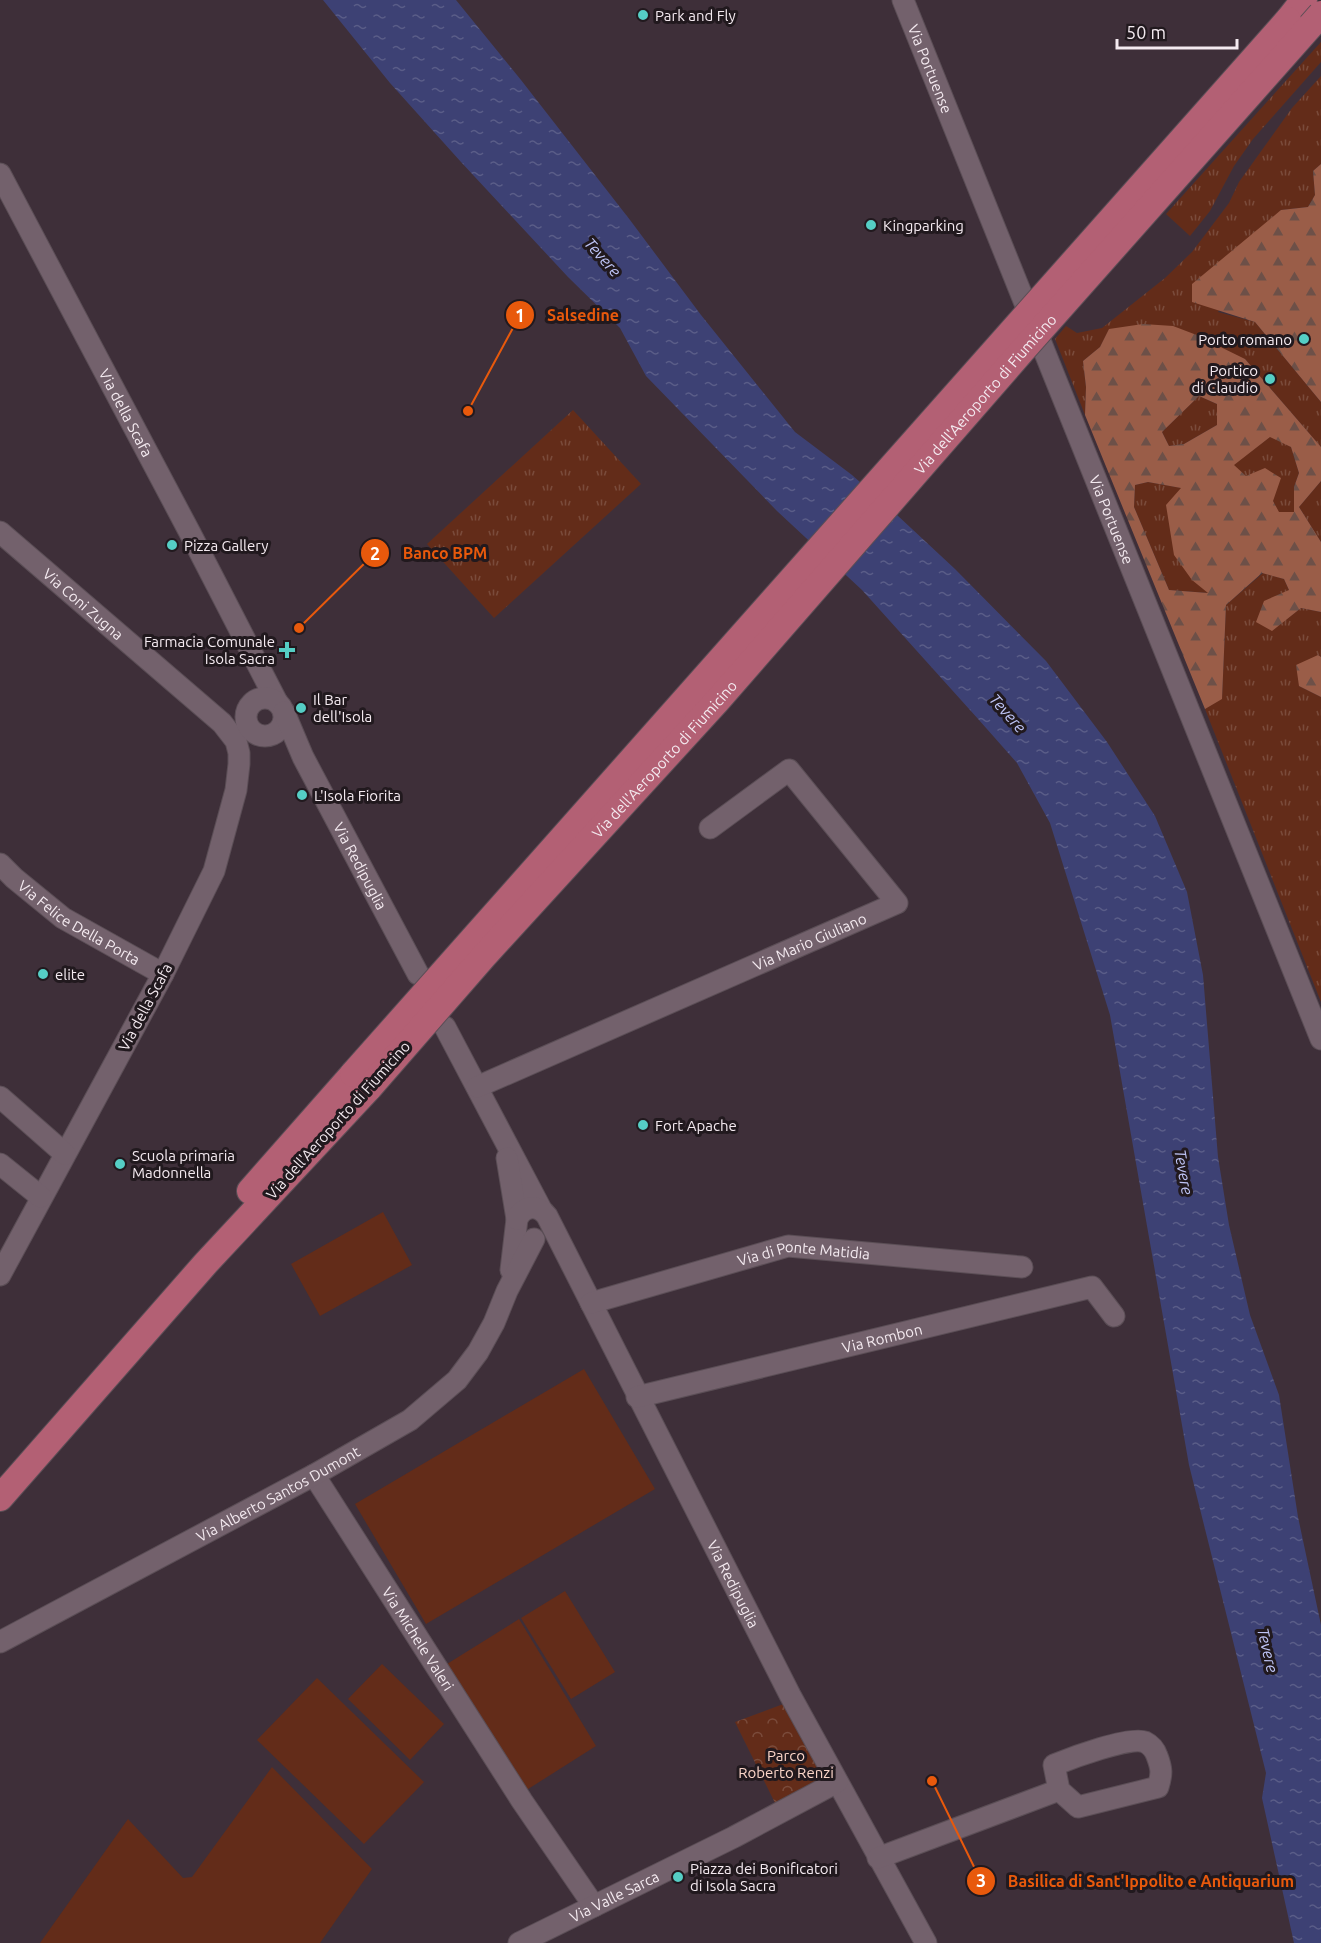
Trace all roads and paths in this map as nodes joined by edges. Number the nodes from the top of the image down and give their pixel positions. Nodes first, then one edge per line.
1 (903, 0) edge
2 (1304, 0) edge
3 (1314, 0) edge
4 (1287, 10) edge
5 (1321, 14) edge
6 (1295, 44) junction
7 (0, 174) edge
8 (0, 532) edge
9 (251, 653) junction
10 (281, 707) junction
11 (249, 708) junction
12 (222, 723) junction
13 (266, 737) junction
14 (239, 753) junction
15 (303, 757) junction
16 (710, 828) dead end
17 (0, 864) edge
18 (163, 974) junction
19 (418, 974) dead end
20 (446, 1027) dead end
21 (1321, 1039) edge
22 (361, 1081) junction
23 (477, 1087) junction
24 (0, 1097) edge
25 (504, 1138) junction
26 (65, 1154) junction
27 (0, 1164) edge
28 (41, 1197) junction
29 (545, 1214) junction
30 (517, 1221) junction
31 (535, 1239) junction
32 (564, 1251) junction
33 (1022, 1267) dead end
34 (0, 1275) edge
35 (507, 1291) junction
36 (591, 1304) junction
37 (1114, 1316) dead end
38 (637, 1396) junction
39 (1, 1470) edge
40 (314, 1475) junction
41 (0, 1498) edge
42 (0, 1642) edge
43 (837, 1782) junction
44 (1059, 1790) junction
45 (878, 1858) junction
46 (594, 1906) junction
47 (519, 1943) edge
48 (926, 1943) edge

1 - 21 street, Via Portuense
2 - 4 main road, Via dell'Aeroporto di Fiumicino
3 - 6 main road, bridge
4 - 22 main road, Via dell'Aeroporto di Fiumicino, bridge
5 - 6 main road, Via dell'Aeroporto di Fiumicino, bridge
6 - 22 main road, Via dell'Aeroporto di Fiumicino, bridge
7 - 9 street, Via della Scafa
8 - 12 street, Via Coni Zugna
9 - 10 street, Via della Scafa
9 - 11 street, Via della Scafa
10 - 11 street
10 - 13 street
10 - 15 street, Via della Scafa
11 - 12 street
11 - 13 street, Via della Scafa
12 - 14 street, Via Coni Zugna
13 - 14 street
13 - 15 street, Via della Scafa
14 - 18 street, Via della Scafa
15 - 19 street, Via Redipuglia
16 - 23 street, Via Mario Giuliano
17 - 18 street, Via Felice Della Porta
18 - 26 street, Via della Scafa
20 - 23 street, Via Redipuglia
22 - 39 main road, Via dell'Aeroporto di Fiumicino
22 - 41 main road, Via dell'Aeroporto di Fiumicino
23 - 25 street, Via Redipuglia
24 - 26 street
25 - 29 street, Via Redipuglia
25 - 30 street
26 - 28 street, Via della Scafa
27 - 28 street
28 - 34 street, Via della Scafa
29 - 30 street
29 - 31 street
29 - 32 street, Via Redipuglia
30 - 31 street
30 - 35 street
31 - 32 street
31 - 35 street
32 - 36 street, Via Redipuglia
33 - 36 street, Via di Ponte Matidia
35 - 40 street, Via Alberto Santos Dumont
36 - 38 street, Via Redipuglia
37 - 38 street, Via Rombon
38 - 43 street, Via Redipuglia
40 - 42 street, Via Alberto Santos Dumont
40 - 46 street, Via Michele Valeri
43 - 45 street, Via Redipuglia
43 - 46 street, Via Valle Sarca
44 - 44 street
44 - 45 street
45 - 48 street, Via Redipuglia
46 - 47 street, Via Valle Sarca

